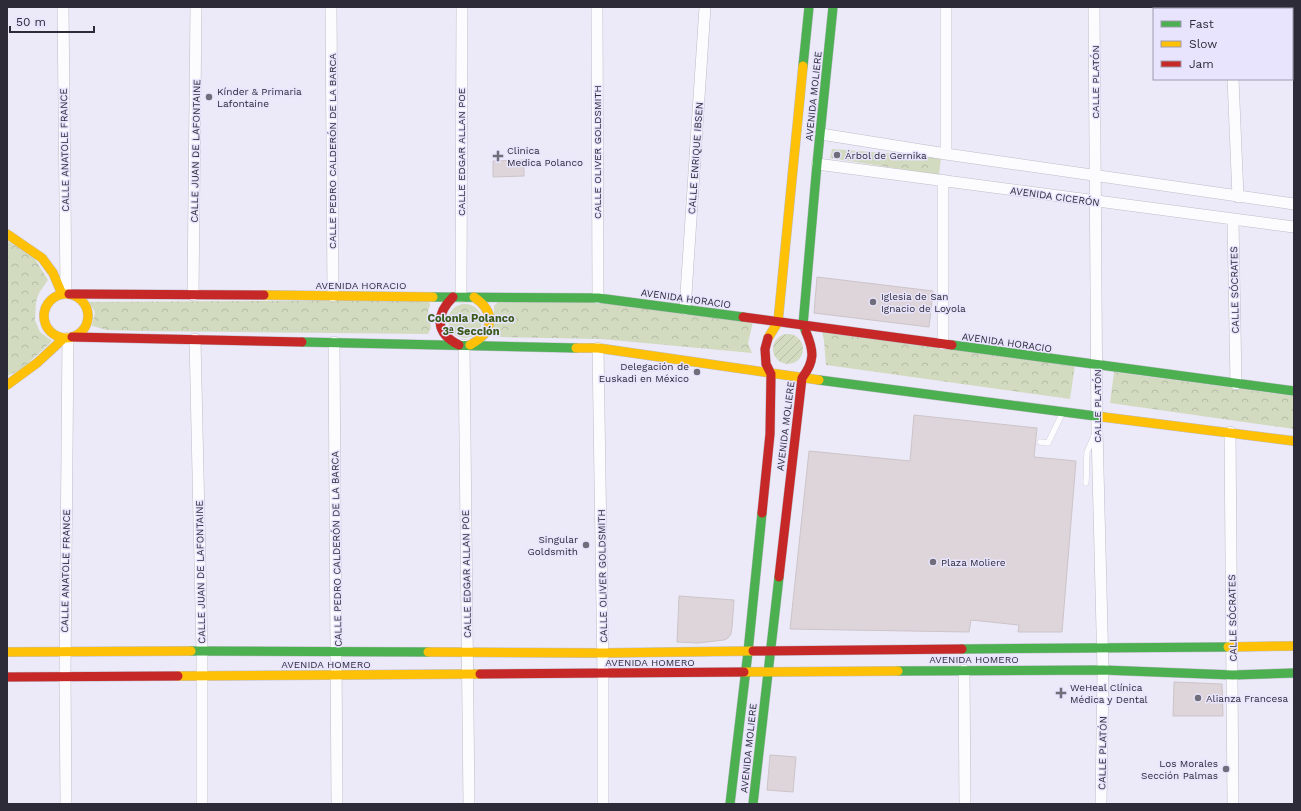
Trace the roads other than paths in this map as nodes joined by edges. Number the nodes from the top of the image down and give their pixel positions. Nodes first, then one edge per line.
1 (62, 7) edge
2 (196, 7) edge
3 (331, 7) edge
4 (462, 7) edge
5 (597, 7) edge
6 (705, 7) edge
7 (809, 7) edge
8 (833, 7) edge
9 (946, 7) edge
10 (1094, 7) edge
11 (1233, 80) edge
12 (821, 134) junction
13 (946, 154) junction
14 (817, 164) junction
15 (1095, 176) junction
16 (943, 180) junction
17 (1238, 196) junction
18 (1096, 202) junction
19 (1294, 204) edge
20 (1233, 220) junction
21 (1294, 227) edge
22 (7, 234) edge
23 (66, 294) junction
24 (193, 295) junction
25 (333, 296) junction
26 (457, 297) junction
27 (474, 297) junction
28 (598, 298) junction
29 (685, 309) junction
30 (778, 322) junction
31 (803, 326) junction
32 (68, 337) junction
33 (195, 339) junction
34 (334, 342) junction
35 (943, 344) junction
36 (464, 345) junction
37 (598, 348) junction
38 (1096, 365) junction
39 (771, 374) junction
40 (802, 378) junction
41 (1236, 384) junction
42 (7, 385) edge
43 (1294, 391) edge
44 (1063, 411) junction
45 (1097, 416) junction
46 (1097, 430) junction
47 (1230, 432) junction
48 (1294, 441) edge
49 (1040, 442) dead end
50 (1086, 483) dead end
51 (1294, 646) edge
52 (1231, 647) junction
53 (1102, 649) junction
54 (202, 651) junction
55 (7, 652) edge
56 (65, 652) junction
57 (337, 652) junction
58 (748, 652) junction
59 (770, 652) junction
60 (603, 653) junction
61 (467, 654) junction
62 (964, 670) junction
63 (1103, 670) junction
64 (746, 672) junction
65 (768, 672) junction
66 (603, 673) junction
67 (1294, 673) edge
68 (337, 674) junction
69 (467, 674) junction
70 (1233, 675) junction
71 (64, 676) junction
72 (202, 676) junction
73 (7, 678) edge
74 (66, 804) edge
75 (202, 804) edge
76 (337, 804) edge
77 (468, 804) edge
78 (603, 804) edge
79 (730, 804) edge
80 (753, 804) edge
81 (965, 804) edge
82 (1101, 804) edge
83 (1233, 804) edge

1 - 23 street, CALLE ANATOLE FRANCE
2 - 24 street, CALLE JUAN DE LAFONTAINE
3 - 25 street, CALLE PEDRO CALDERÓN DE LA BARCA
4 - 26 street, CALLE EDGAR ALLAN POE
5 - 28 street, CALLE OLIVER GOLDSMITH
6 - 29 street, CALLE ENRIQUE IBSEN
7 - 30 street, AVENIDA MOLIERE
8 - 12 street, AVENIDA MOLIERE
9 - 13 street
10 - 15 street, CALLE PLATÓN
11 - 17 street
12 - 13 street
12 - 14 street, AVENIDA MOLIERE
13 - 15 street
14 - 16 street, AVENIDA CICERÓN
14 - 31 street, AVENIDA MOLIERE
15 - 17 street
15 - 18 street, CALLE PLATÓN
16 - 18 street, AVENIDA CICERÓN
16 - 35 street
17 - 19 street
18 - 20 street, AVENIDA CICERÓN
18 - 38 street, CALLE PLATÓN
20 - 21 street, AVENIDA CICERÓN
20 - 41 street, CALLE SÓCRATES
22 - 23 street
23 - 24 street, AVENIDA HORACIO
23 - 32 street
23 - 32 street
24 - 25 street, AVENIDA HORACIO
25 - 26 street, AVENIDA HORACIO
26 - 27 street, AVENIDA HORACIO
26 - 36 street
27 - 28 street, AVENIDA HORACIO
27 - 36 street
28 - 29 street, AVENIDA HORACIO
29 - 30 street, AVENIDA HORACIO
30 - 31 street, AVENIDA HORACIO
30 - 39 street, AVENIDA MOLIERE
31 - 35 street, AVENIDA HORACIO
31 - 40 street, AVENIDA MOLIERE
32 - 33 street
32 - 42 street
32 - 56 street, CALLE ANATOLE FRANCE
33 - 34 street
33 - 54 street, CALLE JUAN DE LAFONTAINE
34 - 36 street
34 - 57 street, CALLE PEDRO CALDERÓN DE LA BARCA
35 - 38 street, AVENIDA HORACIO
36 - 37 street
36 - 61 street, CALLE EDGAR ALLAN POE
37 - 39 street
37 - 60 street, CALLE OLIVER GOLDSMITH
38 - 41 street, AVENIDA HORACIO
38 - 45 street, CALLE PLATÓN
39 - 40 street
39 - 58 street, AVENIDA MOLIERE
40 - 44 street
40 - 59 street, AVENIDA MOLIERE
41 - 43 street, AVENIDA HORACIO
44 - 45 street
44 - 49 lane
45 - 46 street, CALLE PLATÓN
45 - 47 street
46 - 50 lane
46 - 53 street, CALLE PLATÓN
47 - 48 street
47 - 52 street, CALLE SÓCRATES
51 - 52 street, AVENIDA HOMERO
52 - 53 street, AVENIDA HOMERO
52 - 70 street, CALLE SÓCRATES
53 - 59 street, AVENIDA HOMERO
53 - 63 street, CALLE PLATÓN
54 - 56 street, AVENIDA HOMERO
54 - 57 street, AVENIDA HOMERO
54 - 72 street, CALLE JUAN DE LAFONTAINE
55 - 56 street, AVENIDA HOMERO
56 - 71 street, CALLE ANATOLE FRANCE
57 - 61 street, AVENIDA HOMERO
57 - 68 street, CALLE PEDRO CALDERÓN DE LA BARCA
58 - 59 street, AVENIDA HOMERO
58 - 60 street, AVENIDA HOMERO
58 - 64 street, AVENIDA MOLIERE
59 - 65 street, AVENIDA MOLIERE
60 - 61 street, AVENIDA HOMERO
60 - 66 street, CALLE OLIVER GOLDSMITH
61 - 69 street, CALLE EDGAR ALLAN POE
62 - 63 street, AVENIDA HOMERO
62 - 65 street, AVENIDA HOMERO
62 - 81 street
63 - 70 street, AVENIDA HOMERO
63 - 82 street, CALLE PLATÓN
64 - 65 street, AVENIDA HOMERO
64 - 66 street, AVENIDA HOMERO
64 - 79 street, AVENIDA MOLIERE
65 - 80 street, AVENIDA MOLIERE
66 - 69 street, AVENIDA HOMERO
66 - 78 street, CALLE OLIVER GOLDSMITH
67 - 70 street, AVENIDA HOMERO
68 - 69 street, AVENIDA HOMERO
68 - 72 street, AVENIDA HOMERO
68 - 76 street, CALLE PEDRO CALDERÓN DE LA BARCA
69 - 77 street, CALLE EDGAR ALLAN POE
70 - 83 street, CALLE SÓCRATES
71 - 72 street, AVENIDA HOMERO
71 - 73 street, AVENIDA HOMERO
71 - 74 street, CALLE ANATOLE FRANCE
72 - 75 street, CALLE JUAN DE LAFONTAINE

